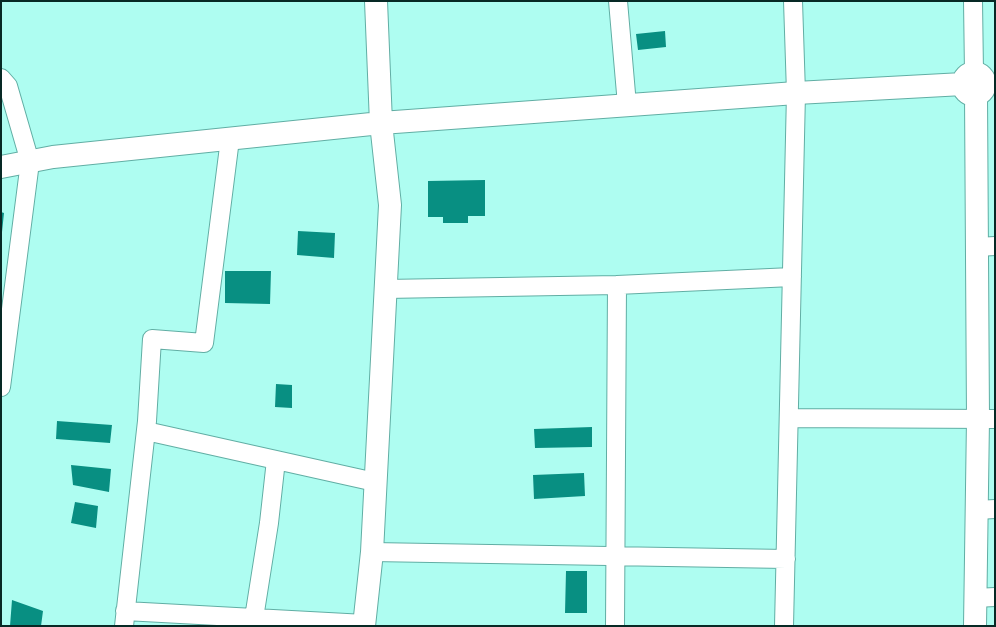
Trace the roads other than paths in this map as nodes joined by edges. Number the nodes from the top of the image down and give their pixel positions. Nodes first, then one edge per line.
1 (376, 1) edge
2 (618, 1) edge
3 (793, 1) edge
4 (973, 1) edge
5 (1, 78) edge
6 (978, 84) edge
7 (796, 93) junction
8 (627, 105) junction
9 (380, 123) junction
10 (230, 139) junction
11 (30, 162) junction
12 (1, 167) edge
13 (986, 246) edge
14 (792, 276) junction
15 (617, 285) junction
16 (385, 289) junction
17 (1, 387) edge
18 (789, 418) junction
19 (986, 419) edge
20 (146, 431) junction
21 (276, 460) junction
22 (375, 482) junction
23 (986, 509) edge
24 (372, 552) junction
25 (616, 556) junction
26 (786, 559) junction
27 (985, 597) edge
28 (254, 618) junction
29 (124, 619) edge
30 (364, 625) edge
31 (615, 626) edge
32 (784, 626) edge
33 (975, 626) edge

1 - 9 street
2 - 8 street
3 - 7 street
4 - 6 street
5 - 11 street
6 - 7 street
6 - 13 street
7 - 8 street
7 - 14 street
8 - 9 street
9 - 10 street
9 - 16 street
10 - 11 street
10 - 20 street
11 - 12 street
11 - 17 street
13 - 19 street
14 - 15 street
14 - 18 street
15 - 16 street
15 - 25 street
16 - 22 street
18 - 19 street
18 - 26 street
19 - 23 street
20 - 21 street
20 - 29 street
21 - 22 street
21 - 28 street
22 - 24 street
23 - 27 street
24 - 25 street
24 - 30 street
25 - 26 street
25 - 31 street
26 - 32 street
27 - 33 street
28 - 29 street
28 - 30 street

